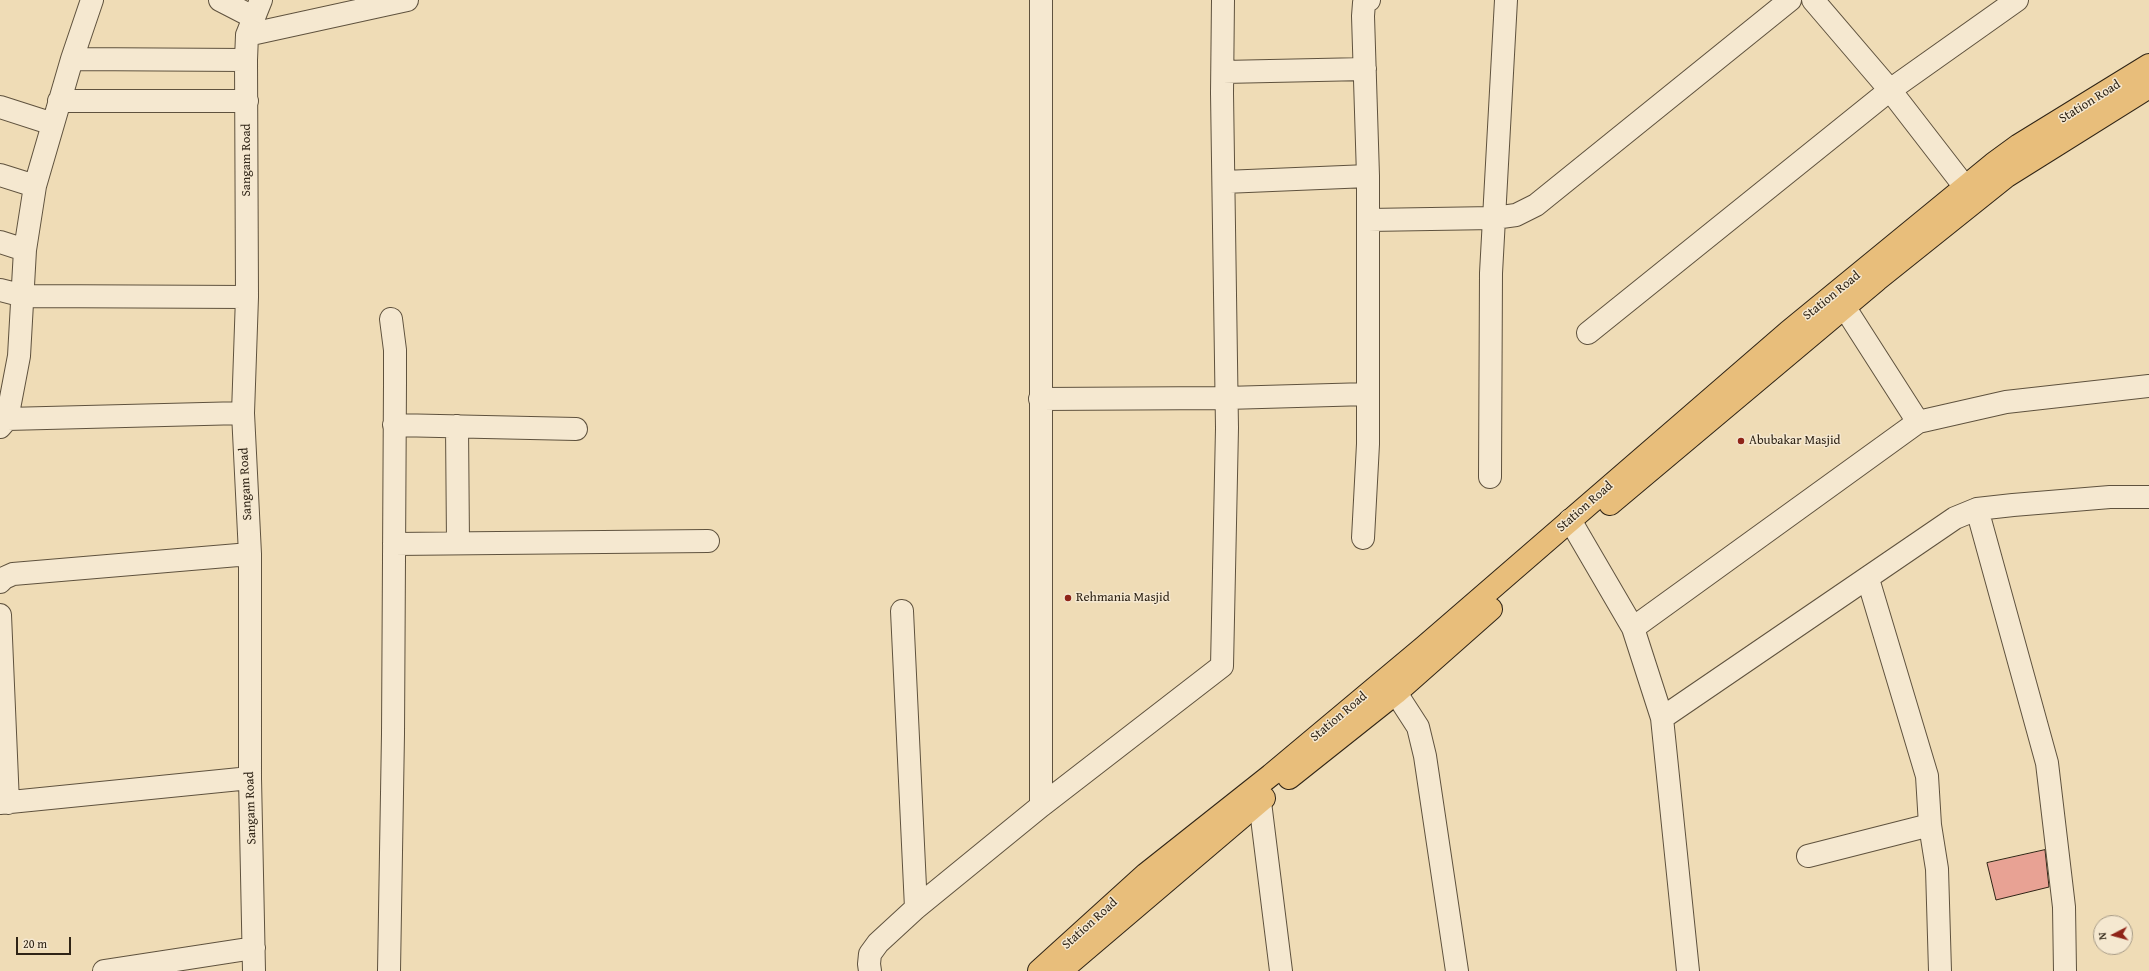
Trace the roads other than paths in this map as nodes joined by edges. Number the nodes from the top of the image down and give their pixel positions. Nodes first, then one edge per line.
1 (92, 0) edge
2 (220, 0) edge
3 (407, 0) edge
4 (1041, 0) edge
5 (1223, 0) edge
6 (1369, 0) edge
7 (1506, 0) edge
8 (1790, 0) edge
9 (1813, 0) edge
10 (2017, 0) edge
11 (254, 18) edge
12 (72, 59) junction
13 (246, 60) junction
14 (2149, 65) edge
15 (1365, 69) junction
16 (1223, 72) junction
17 (2149, 87) edge
18 (1890, 90) junction
19 (59, 101) junction
20 (247, 101) junction
21 (0, 107) edge
22 (53, 124) junction
23 (0, 175) edge
24 (1368, 176) junction
25 (1224, 182) junction
26 (35, 186) junction
27 (1965, 187) junction
28 (1494, 218) junction
29 (1368, 220) junction
30 (0, 242) edge
31 (25, 250) junction
32 (0, 290) edge
33 (24, 296) junction
34 (246, 297) junction
35 (1845, 308) junction
36 (392, 319) dead end
37 (1588, 333) dead end
38 (9, 354) edge
39 (2149, 386) edge
40 (1368, 394) junction
41 (1226, 398) junction
42 (1040, 399) junction
43 (243, 413) junction
44 (1918, 422) junction
45 (4, 423) edge
46 (394, 425) junction
47 (457, 426) junction
48 (576, 429) dead end
49 (1490, 477) dead end
50 (2149, 497) edge
51 (1977, 509) junction
52 (1573, 526) junction
53 (1363, 538) dead end
54 (708, 541) dead end
55 (458, 543) junction
56 (394, 544) junction
57 (250, 554) junction
58 (1868, 579) junction
59 (0, 582) edge
60 (902, 611) dead end
61 (0, 615) edge
62 (1634, 628) junction
63 (1396, 693) junction
64 (1662, 718) junction
65 (250, 778) junction
66 (1260, 802) junction
67 (4, 803) edge
68 (1041, 806) junction
69 (1930, 825) junction
70 (1808, 856) dead end
71 (916, 908) junction
72 (254, 948) junction
73 (104, 971) edge
74 (254, 971) edge
75 (389, 971) edge
76 (870, 971) edge
77 (1039, 971) edge
78 (1060, 971) edge
79 (1280, 971) edge
80 (1457, 971) edge
81 (1688, 971) edge
82 (1940, 971) edge
83 (2065, 971) edge

1 - 12 street
2 - 11 street
3 - 11 street
4 - 42 street
5 - 16 street
6 - 15 street
7 - 28 street
8 - 28 street
9 - 18 street
10 - 18 street
11 - 13 street, Sangam Road
12 - 13 street
12 - 19 street
13 - 20 street, Sangam Road
14 - 27 main road, Station Road
15 - 16 street
15 - 24 street
16 - 25 street
17 - 35 main road, Station Road
18 - 27 street
18 - 37 street
19 - 20 street
19 - 22 street
20 - 34 street, Sangam Road
21 - 22 street
22 - 26 street
23 - 26 street
24 - 25 street
24 - 29 street
25 - 41 street
26 - 31 street
27 - 52 main road, Station Road
28 - 29 street
28 - 49 street
29 - 40 street
30 - 31 street
31 - 33 street
32 - 33 street
33 - 34 street
33 - 38 street
34 - 43 street, Sangam Road
35 - 44 street
35 - 52 main road, Station Road
36 - 46 street
38 - 45 street
39 - 44 street
40 - 41 street
40 - 53 street
41 - 42 street
41 - 68 street
42 - 68 street
43 - 45 street
43 - 57 street, Sangam Road
44 - 62 street
46 - 47 street
46 - 56 street
47 - 48 street
47 - 55 street
50 - 51 street
51 - 58 street
51 - 83 street
52 - 62 street
52 - 63 main road, Station Road
52 - 77 main road, Station Road
54 - 55 street
55 - 56 street
56 - 75 street
57 - 59 street
57 - 65 street, Sangam Road
58 - 64 street
58 - 69 street
60 - 71 street
61 - 67 street
62 - 64 street
63 - 66 main road, Station Road
63 - 80 street
64 - 81 street
65 - 67 street
65 - 72 street, Sangam Road
66 - 78 main road, Station Road
66 - 79 street
68 - 71 street
69 - 70 street
69 - 82 street
71 - 76 street
72 - 73 street
72 - 74 street, Sangam Road

